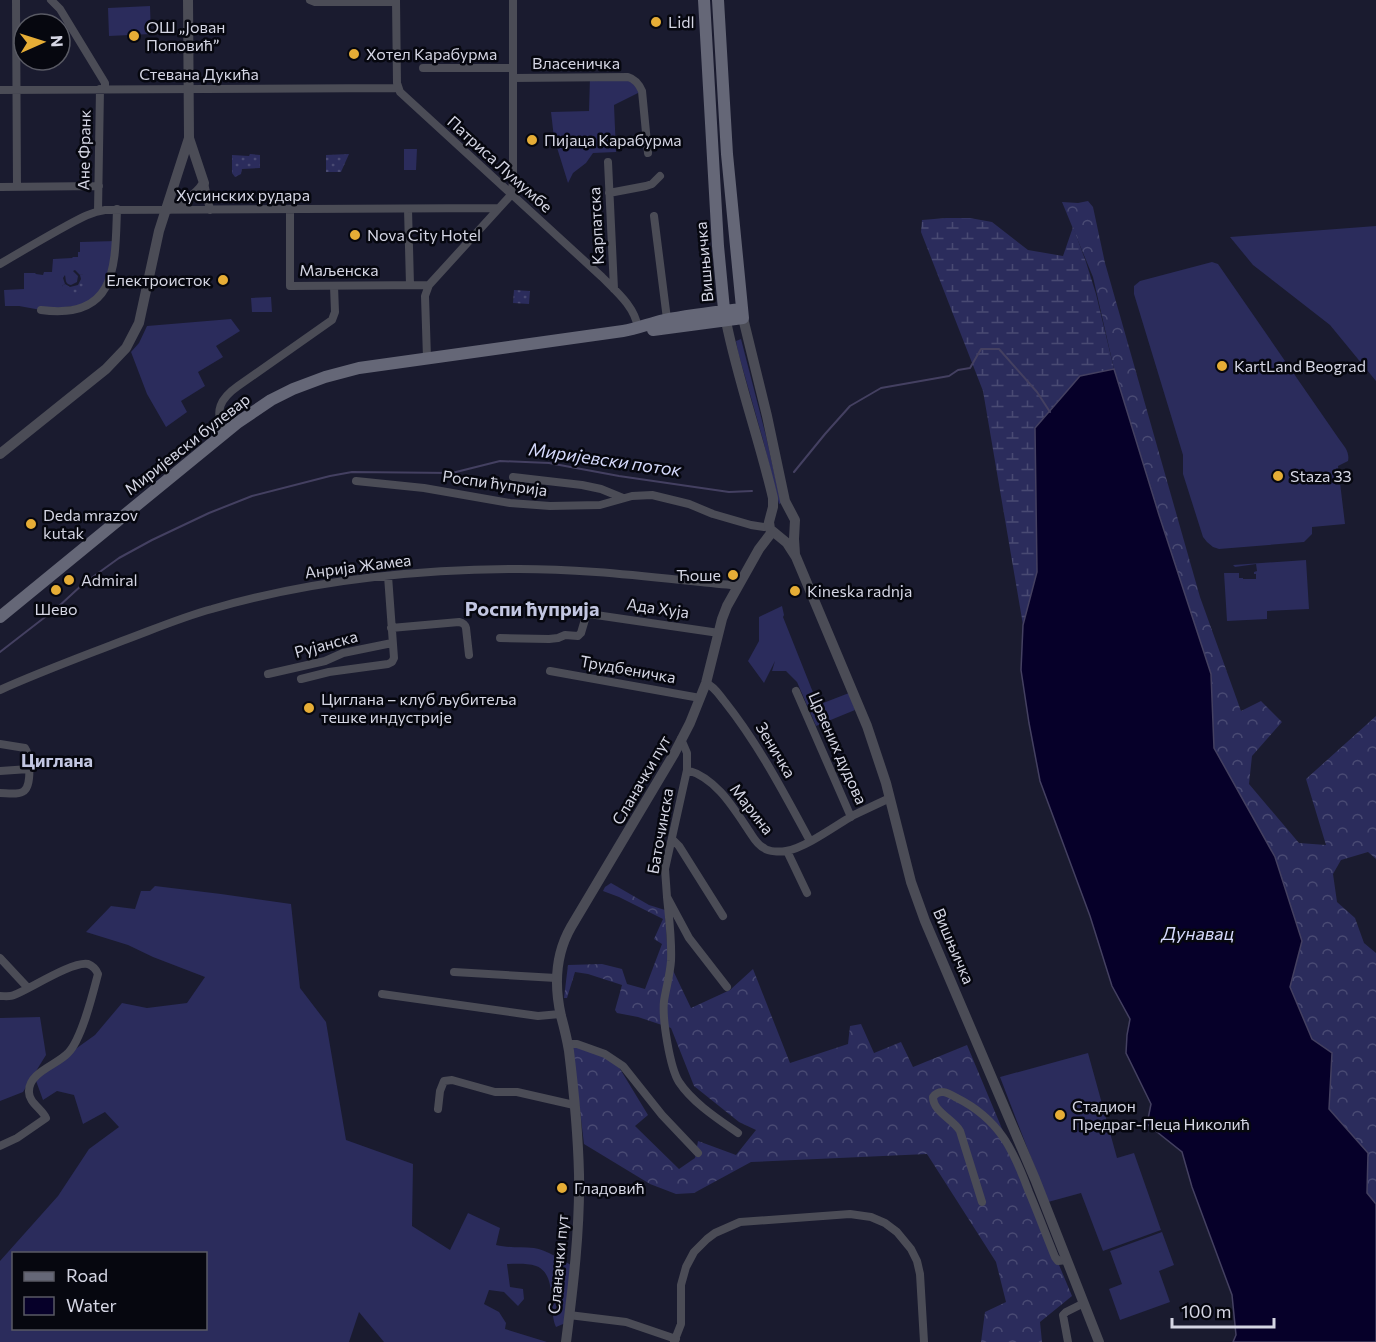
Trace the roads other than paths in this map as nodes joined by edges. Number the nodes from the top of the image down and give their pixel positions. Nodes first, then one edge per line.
1 (16, 0) edge
2 (51, 0) edge
3 (188, 0) edge
4 (310, 0) edge
5 (513, 0) edge
6 (704, 0) edge
7 (718, 0) edge
8 (341, 1) edge
9 (396, 1) edge
10 (423, 68) dead end
11 (513, 68) junction
12 (513, 78) junction
13 (398, 88) junction
14 (102, 89) junction
15 (188, 89) junction
16 (0, 90) edge
17 (16, 90) junction
18 (189, 138) junction
19 (648, 153) dead end
20 (608, 162) dead end
21 (198, 166) junction
22 (180, 167) junction
23 (660, 176) dead end
24 (174, 183) junction
25 (204, 183) junction
26 (99, 186) junction
27 (0, 187) edge
28 (17, 187) junction
29 (609, 193) junction
30 (511, 195) junction
31 (185, 204) junction
32 (499, 208) junction
33 (117, 209) junction
34 (290, 209) junction
35 (408, 209) junction
36 (166, 210) junction
37 (210, 210) junction
38 (98, 211) junction
39 (654, 216) dead end
40 (0, 264) edge
41 (410, 285) junction
42 (429, 285) junction
43 (334, 286) junction
44 (614, 289) junction
45 (42, 310) dead end
46 (742, 314) junction
47 (725, 316) junction
48 (667, 320) junction
49 (639, 328) junction
50 (427, 358) junction
51 (225, 431) junction
52 (0, 454) edge
53 (513, 477) dead end
54 (356, 481) dead end
55 (623, 498) junction
56 (792, 513) junction
57 (773, 527) junction
58 (795, 528) junction
59 (796, 557) junction
60 (388, 576) junction
61 (736, 586) junction
62 (0, 617) edge
63 (391, 628) junction
64 (719, 633) junction
65 (500, 638) dead end
66 (392, 643) junction
67 (469, 655) dead end
68 (550, 671) dead end
69 (268, 674) dead end
70 (301, 679) dead end
71 (706, 683) junction
72 (0, 690) edge
73 (796, 691) dead end
74 (700, 698) junction
75 (681, 740) junction
76 (0, 744) edge
77 (29, 769) junction
78 (687, 770) junction
79 (0, 771) edge
80 (0, 793) edge
81 (890, 798) junction
82 (851, 817) junction
83 (672, 839) junction
84 (810, 842) junction
85 (786, 851) junction
86 (807, 893) dead end
87 (667, 897) junction
88 (723, 916) dead end
89 (0, 958) edge
90 (454, 972) dead end
91 (556, 978) junction
92 (727, 987) dead end
93 (28, 988) junction
94 (382, 994) dead end
95 (0, 996) edge
96 (560, 1014) junction
97 (568, 1044) junction
98 (574, 1106) junction
99 (438, 1109) dead end
100 (738, 1133) dead end
101 (0, 1146) edge
102 (698, 1153) dead end
103 (982, 1202) dead end
104 (1067, 1260) junction
105 (1084, 1303) junction
106 (569, 1315) junction
107 (675, 1340) edge
108 (566, 1342) edge
109 (924, 1342) edge
110 (1068, 1342) edge
111 (1099, 1342) edge

1 - 17 street
2 - 14 street
3 - 15 street
4 - 8 street
5 - 11 street
6 - 47 main road, Вишњичка
7 - 46 main road, Вишњичка
8 - 9 street
9 - 13 street
10 - 11 street
11 - 12 street
12 - 19 street, Власеничка
12 - 30 street
13 - 15 street, Стевана Дукића
13 - 30 street, Патриса Лумумбе
14 - 15 street, Стевана Дукића
14 - 17 street, Стевана Дукића
14 - 26 street, Ане Франк
15 - 18 street
16 - 17 street, Стевана Дукића
17 - 28 street
18 - 21 street
18 - 22 street
20 - 29 street, Карпатска
21 - 22 street
21 - 25 street
22 - 24 street
23 - 29 street
24 - 31 street
24 - 36 street
25 - 31 street
25 - 37 street
26 - 28 street
26 - 38 street, Ане Франк
27 - 28 street
29 - 44 street, Карпатска
30 - 32 street
30 - 44 street, Патриса Лумумбе
31 - 36 street
31 - 37 street, Хусинских рудара
32 - 35 street, Хусинских рудара
32 - 42 street
33 - 36 street, Хусинских рудара
33 - 38 street, Хусинских рудара
33 - 45 street
34 - 35 street, Хусинских рудара
34 - 37 street, Хусинских рудара
34 - 43 street, Маљенска
35 - 41 street
36 - 52 street
38 - 40 street, Хусинских рудара
39 - 48 street
41 - 42 street, Маљенска
41 - 43 street, Маљенска
42 - 50 street
43 - 51 street
44 - 49 street, Патриса Лумумбе
46 - 47 main road, Миријевски булевар
46 - 56 street, Вишњичка
47 - 48 main road, Миријевски булевар
47 - 49 main road, Миријевски булевар
47 - 57 street, Вишњичка
48 - 49 main road, Миријевски булевар
49 - 50 main road, Миријевски булевар
50 - 51 main road, Миријевски булевар
51 - 62 main road, Миријевски булевар
53 - 55 street
54 - 55 street, Роспи ћуприја
55 - 57 street, Роспи ћуприја
56 - 57 street
56 - 58 street, Вишњичка
57 - 58 street
57 - 59 street, Вишњичка
57 - 61 street, Сланачки пут
58 - 59 street, Вишњичка
59 - 81 street, Вишњичка
60 - 61 street, Анрија Жамеа
60 - 63 street
60 - 72 street, Анрија Жамеа
61 - 64 street, Сланачки пут
63 - 66 street
63 - 67 street
64 - 65 street, Ада Хуја
64 - 71 street, Сланачки пут
66 - 69 street, Рујанска
66 - 70 street
68 - 74 street, Трудбеничка
71 - 74 street, Сланачки пут
71 - 84 street, Зеничка
73 - 82 street, Црвених дудова
74 - 75 street, Сланачки пут
75 - 78 street
75 - 91 street, Сланачки пут
76 - 77 street
77 - 79 street
77 - 80 street
78 - 83 street, Баточинска
78 - 85 street, Марина
81 - 82 street
81 - 104 street, Вишњичка
82 - 84 street
83 - 87 street, Баточинска
83 - 88 street
84 - 85 street
85 - 86 street
87 - 92 street, Баточинска
87 - 100 street
89 - 93 street
90 - 91 street
91 - 96 street, Сланачки пут
93 - 95 street
93 - 101 street
94 - 96 street
96 - 97 street, Сланачки пут
97 - 98 street, Сланачки пут
97 - 102 street
98 - 99 street
98 - 106 street, Сланачки пут
103 - 104 street
104 - 105 street, Вишњичка
105 - 110 street
105 - 111 street, Вишњичка
106 - 107 street
106 - 108 street, Сланачки пут
107 - 109 street

